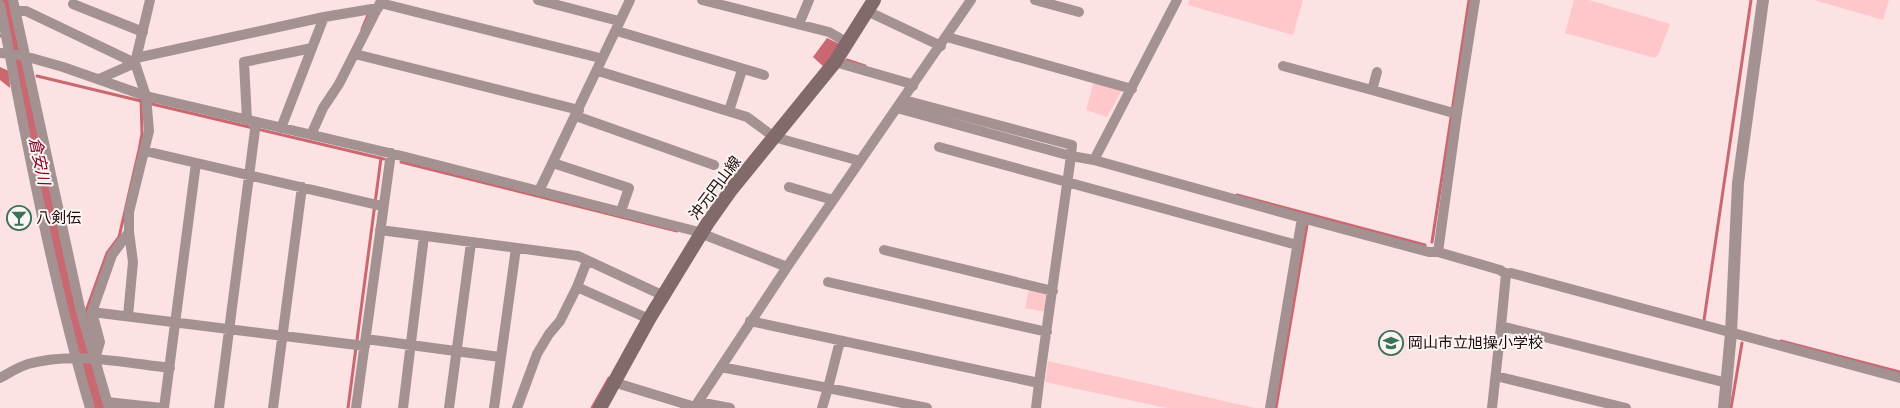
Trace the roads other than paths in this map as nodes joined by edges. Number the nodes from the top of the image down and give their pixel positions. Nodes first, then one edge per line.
1 (12, 0) edge
2 (150, 0) edge
3 (538, 0) edge
4 (630, 0) edge
5 (702, 0) edge
6 (809, 0) edge
7 (971, 0) edge
8 (1035, 0) edge
9 (1177, 0) edge
10 (1475, 0) edge
11 (1763, 0) edge
12 (0, 4) edge
13 (73, 4) dead end
14 (380, 4) edge
15 (871, 6) edge
16 (15, 11) junction
17 (1079, 12) dead end
18 (324, 17) junction
19 (799, 24) junction
20 (616, 25) junction
21 (140, 31) junction
22 (947, 37) junction
23 (844, 41) junction
24 (938, 45) junction
25 (312, 48) junction
26 (14, 54) edge
27 (355, 54) junction
28 (596, 57) dead end
29 (133, 62) junction
30 (835, 62) junction
31 (1283, 66) dead end
32 (742, 70) junction
33 (598, 71) junction
34 (1377, 72) dead end
35 (764, 75) dead end
36 (99, 79) junction
37 (911, 84) junction
38 (1128, 88) junction
39 (1372, 90) junction
40 (146, 96) junction
41 (901, 104) junction
42 (576, 111) junction
43 (729, 111) junction
44 (1454, 113) junction
45 (253, 124) junction
46 (280, 128) junction
47 (312, 135) junction
48 (771, 135) junction
49 (940, 147) dead end
50 (144, 151) junction
51 (391, 153) junction
52 (1071, 156) junction
53 (858, 160) junction
54 (1094, 160) junction
55 (196, 163) junction
56 (553, 164) junction
57 (714, 165) dead end
58 (249, 175) junction
59 (1071, 184) junction
60 (302, 187) junction
61 (789, 187) dead end
62 (539, 191) junction
63 (831, 199) junction
64 (378, 205) junction
65 (621, 211) junction
66 (1302, 218) junction
67 (380, 230) junction
68 (129, 232) junction
69 (697, 232) junction
70 (424, 236) junction
71 (471, 243) junction
72 (1297, 245) junction
73 (516, 248) junction
74 (884, 250) dead end
75 (1438, 252) junction
76 (586, 261) junction
77 (786, 266) junction
78 (1506, 274) junction
79 (828, 282) dead end
80 (577, 287) junction
81 (1053, 291) junction
82 (659, 294) junction
83 (92, 312) junction
84 (128, 316) junction
85 (645, 317) junction
86 (750, 321) junction
87 (177, 322) junction
88 (1502, 326) junction
89 (229, 329) junction
90 (1047, 332) junction
91 (1731, 333) junction
92 (282, 334) junction
93 (840, 341) junction
94 (361, 343) junction
95 (410, 346) junction
96 (456, 351) junction
97 (500, 357) junction
98 (85, 359) junction
99 (721, 367) junction
100 (170, 368) junction
101 (1496, 376) junction
102 (0, 378) edge
103 (1900, 378) edge
104 (613, 382) junction
105 (1727, 383) junction
106 (1039, 384) junction
107 (828, 388) junction
108 (108, 405) edge
109 (696, 406) edge
110 (90, 408) edge
111 (163, 408) edge
112 (219, 408) edge
113 (273, 408) edge
114 (356, 408) edge
115 (403, 408) edge
116 (449, 408) edge
117 (494, 408) edge
118 (517, 408) edge
119 (600, 408) edge
120 (730, 408) edge
121 (822, 408) edge
122 (927, 408) edge
123 (1036, 408) edge
124 (1270, 408) edge
125 (1492, 408) edge
126 (1626, 408) edge
127 (1724, 408) edge

1 - 16 street
2 - 21 street
3 - 20 street
4 - 20 street
5 - 19 street
6 - 19 street
7 - 22 street
8 - 17 street
9 - 38 street
10 - 44 street
11 - 91 street
12 - 26 street
13 - 21 street
14 - 18 street
14 - 27 street
14 - 28 street
15 - 23 main road, 沖元円山線
15 - 24 street
16 - 26 street
16 - 29 street
18 - 25 street
18 - 29 street
19 - 23 street
20 - 32 street
20 - 33 street
21 - 29 street
22 - 24 street
22 - 38 street
23 - 30 main road, 沖元円山線
24 - 37 street
25 - 45 street
25 - 46 street
26 - 36 street
26 - 98 street
26 - 98 street
27 - 42 street
27 - 47 street
29 - 36 street
29 - 40 street
30 - 37 street
30 - 48 main road, 沖元円山線
31 - 39 street
32 - 35 street
32 - 43 street
33 - 42 street
33 - 43 street
34 - 39 street
36 - 40 street
37 - 41 street
38 - 54 street
39 - 44 street
40 - 45 street
40 - 50 street
41 - 52 street
41 - 53 street
42 - 56 street
42 - 57 street
43 - 48 street
44 - 75 street
45 - 46 street
45 - 58 street
46 - 47 street
47 - 51 street
48 - 53 street
48 - 69 main road, 沖元円山線
49 - 59 street
50 - 55 street
50 - 68 street
51 - 62 street
51 - 64 street
52 - 54 street
52 - 59 street
53 - 63 street
54 - 66 street
55 - 58 street
55 - 87 street
56 - 62 street
56 - 65 street
58 - 60 street
58 - 89 street
59 - 72 street
59 - 81 street
60 - 64 street
60 - 92 street
61 - 63 street
62 - 65 street
63 - 77 street
64 - 67 street
65 - 69 street
66 - 72 street
66 - 75 street
67 - 70 street
67 - 94 street
68 - 83 street
68 - 84 street
69 - 77 street
69 - 82 main road, 沖元円山線
70 - 71 street
70 - 95 street
71 - 73 street
71 - 96 street
72 - 124 street
73 - 76 street
73 - 97 street
74 - 81 street
75 - 78 street
76 - 80 street
76 - 82 street
77 - 86 street
78 - 88 street
78 - 91 street
79 - 90 street
80 - 85 street
80 - 118 street
81 - 90 street
82 - 85 main road, 沖元円山線
83 - 84 street
83 - 98 street
84 - 87 street
85 - 104 main road, 沖元円山線
86 - 93 street
86 - 99 street
87 - 89 street
87 - 100 street
88 - 101 street
88 - 105 street
89 - 92 street
89 - 112 street
90 - 106 street
91 - 103 street
91 - 105 street
92 - 94 street
92 - 113 street
93 - 106 street
93 - 107 street
94 - 95 street
94 - 114 street
95 - 96 street
95 - 115 street
96 - 97 street
96 - 116 street
97 - 117 street
98 - 100 street
98 - 102 street
98 - 108 street
98 - 110 street
99 - 107 street
99 - 109 street
100 - 111 street
101 - 125 street
101 - 126 street
104 - 109 street
104 - 119 main road, 沖元円山線
105 - 127 street
106 - 123 street
107 - 121 street
107 - 122 street
108 - 111 street
109 - 120 street

